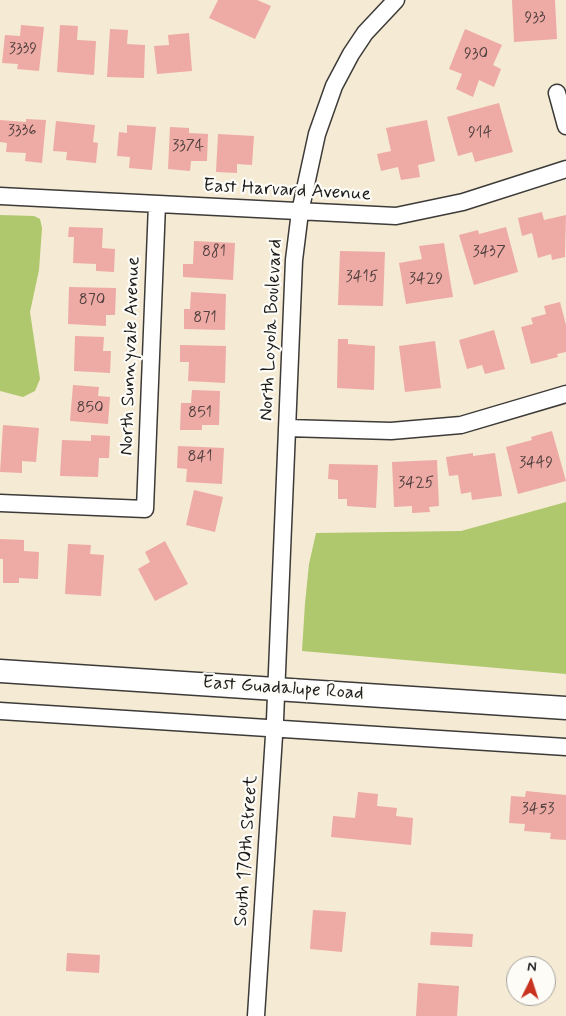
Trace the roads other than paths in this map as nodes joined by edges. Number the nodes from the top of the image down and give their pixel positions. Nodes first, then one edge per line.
1 (396, 0) edge
2 (557, 93) dead end
3 (566, 126) edge
4 (566, 169) edge
5 (0, 196) edge
6 (157, 204) junction
7 (300, 212) junction
8 (566, 394) edge
9 (287, 428) junction
10 (0, 503) edge
11 (0, 671) edge
12 (276, 688) junction
13 (566, 708) edge
14 (0, 712) edge
15 (275, 729) junction
16 (566, 747) edge
17 (256, 1016) edge

1 - 7 street, North Loyola Boulevard
2 - 3 street
4 - 7 street, East Harvard Avenue
5 - 6 street, East Harvard Avenue
6 - 7 street, East Harvard Avenue
6 - 10 street, North Sunnyvale Avenue
7 - 9 street, North Loyola Boulevard
8 - 9 street
9 - 12 street, North Loyola Boulevard
11 - 12 main road, East Guadalupe Road
12 - 13 main road, East Guadalupe Road
12 - 15 street, South 170th Street
14 - 15 street
15 - 16 street
15 - 17 street, South 170th Street

